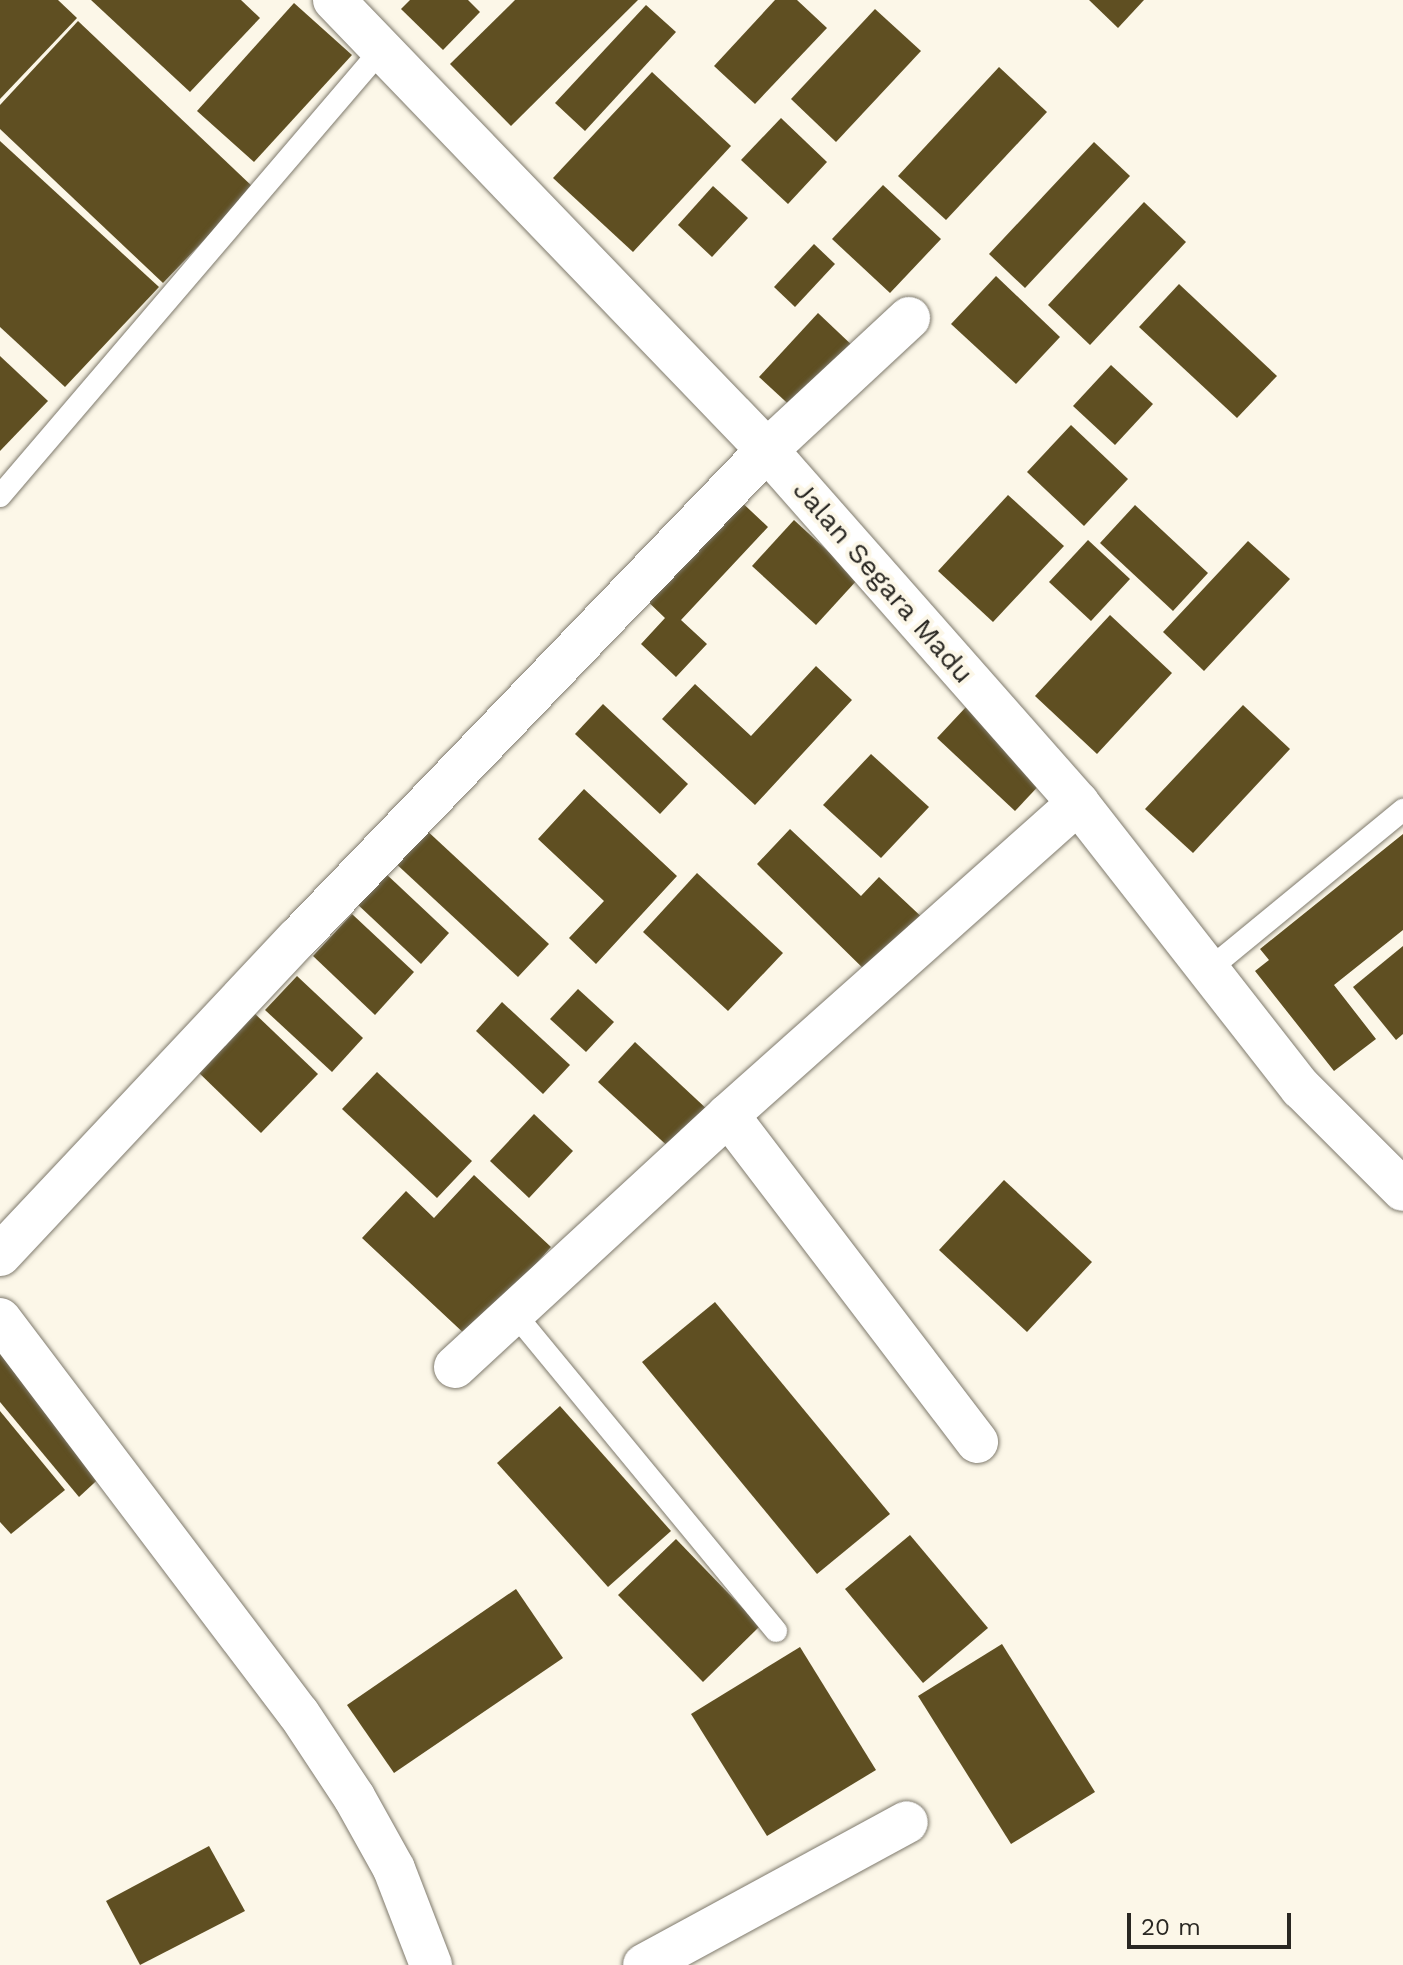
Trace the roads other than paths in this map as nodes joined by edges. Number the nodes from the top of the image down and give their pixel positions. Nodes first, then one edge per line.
1 (334, 0) edge
2 (382, 49) junction
3 (909, 318) dead end
4 (767, 450) junction
5 (0, 496) edge
6 (1078, 803) junction
7 (1403, 810) edge
8 (1207, 971) junction
9 (728, 1115) junction
10 (1403, 1190) edge
11 (0, 1255) edge
12 (514, 1313) junction
13 (0, 1319) edge
14 (455, 1367) dead end
15 (977, 1442) dead end
16 (776, 1631) dead end
17 (907, 1822) dead end
18 (431, 1965) edge
19 (644, 1965) edge

1 - 2 street, Jalan Segara Madu
2 - 4 street, Jalan Segara Madu
2 - 5 lane
3 - 4 street
4 - 6 street, Jalan Segara Madu
4 - 11 street
6 - 8 street, Jalan Segara Madu
6 - 9 street
7 - 8 lane
8 - 10 street, Jalan Segara Madu
9 - 12 street
9 - 15 street
12 - 14 street
12 - 16 lane
13 - 18 street
17 - 19 street

